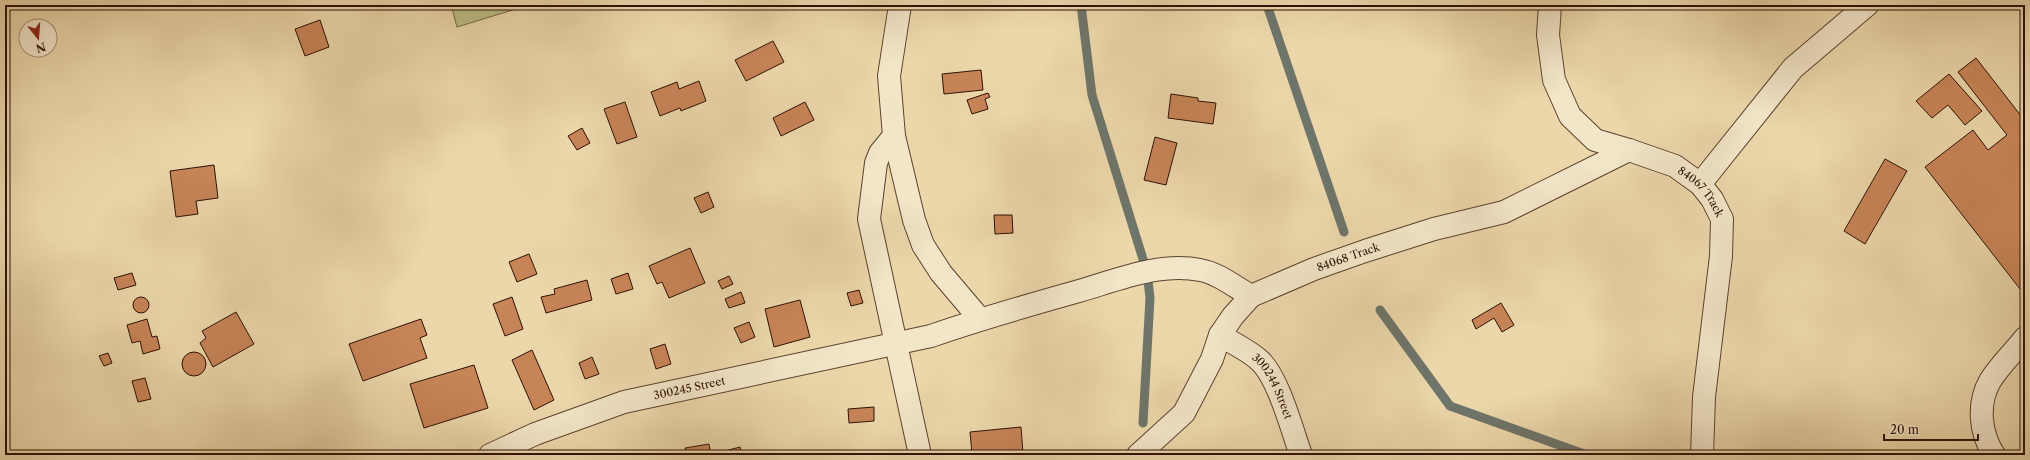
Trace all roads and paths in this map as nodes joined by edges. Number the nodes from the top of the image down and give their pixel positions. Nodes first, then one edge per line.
1 (900, 5) edge
2 (1550, 5) edge
3 (1867, 5) edge
4 (894, 136) junction
5 (1629, 150) junction
6 (1700, 184) junction
7 (1251, 296) junction
8 (980, 319) junction
9 (1220, 336) junction
10 (2025, 338) edge
11 (896, 343) junction
12 (490, 455) edge
13 (920, 455) edge
14 (1138, 455) edge
15 (1301, 455) edge
16 (1702, 455) edge
17 (1994, 455) edge

1 - 4 street
2 - 5 street, 84067 Track
3 - 6 street
4 - 8 street
4 - 11 street
5 - 6 street, 84067 Track
5 - 7 street, 84068 Track
6 - 16 street, 84067 Track
7 - 8 street, 300245 Street
7 - 9 street, 84068 Track
8 - 11 street, 300245 Street
9 - 14 street, 84068 Track
9 - 15 street, 300244 Street
10 - 17 street
11 - 12 street, 300245 Street
11 - 13 street

